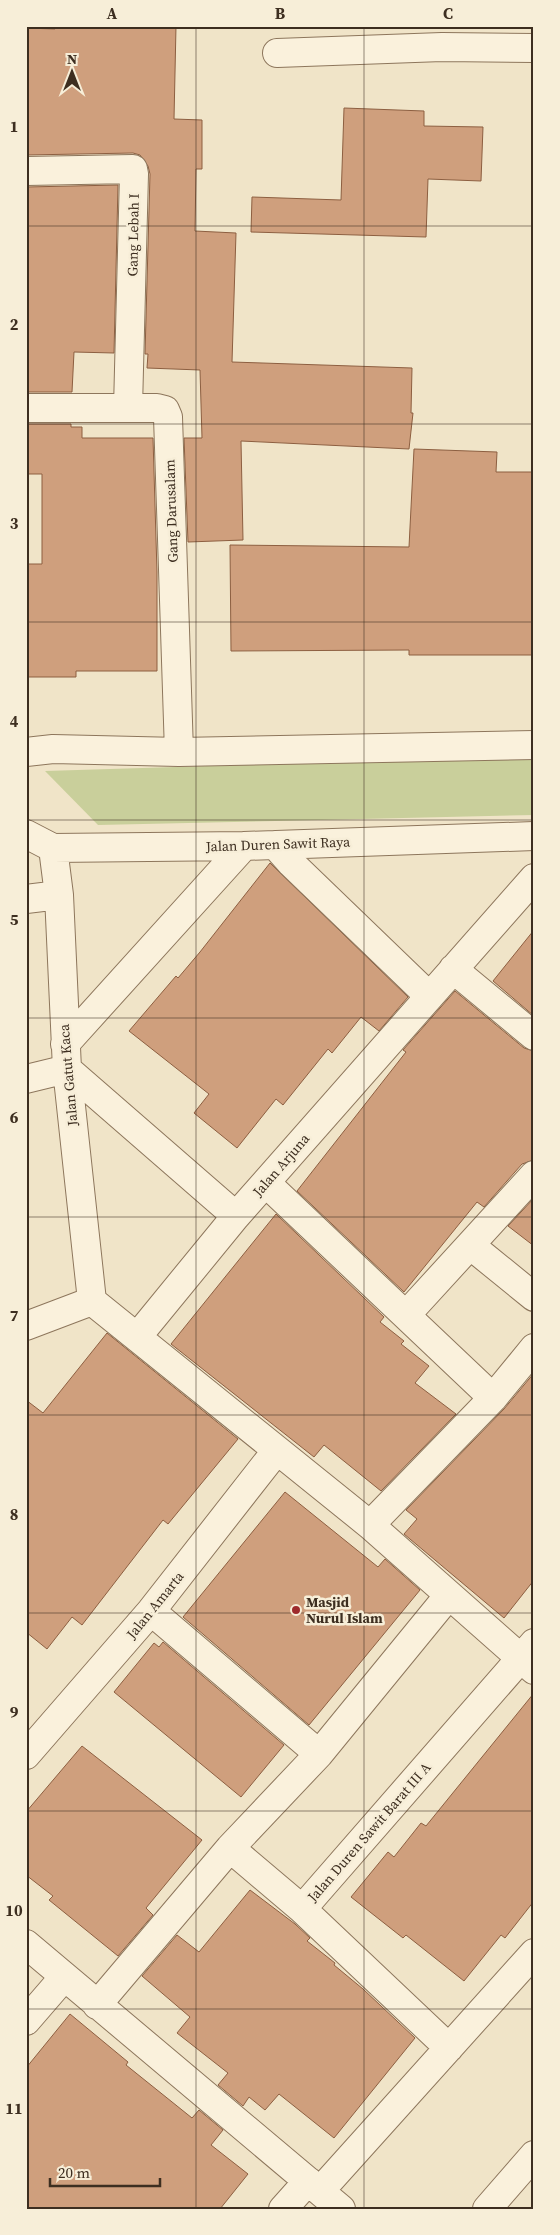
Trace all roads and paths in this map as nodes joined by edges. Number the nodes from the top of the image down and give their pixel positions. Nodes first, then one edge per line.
1 (534, 48) edge
2 (277, 53) dead end
3 (26, 171) edge
4 (26, 408) edge
5 (128, 408) junction
6 (534, 746) edge
7 (26, 752) edge
8 (179, 752) junction
9 (26, 834) edge
10 (534, 836) edge
11 (275, 845) junction
12 (244, 846) junction
13 (53, 848) junction
14 (534, 878) edge
15 (59, 895) junction
16 (26, 899) edge
17 (453, 968) junction
18 (429, 996) junction
19 (534, 1036) edge
20 (66, 1056) junction
21 (26, 1079) edge
22 (534, 1175) edge
23 (266, 1183) junction
24 (236, 1216) junction
25 (470, 1245) junction
26 (534, 1297) edge
27 (92, 1301) junction
28 (406, 1315) junction
29 (26, 1326) edge
30 (137, 1337) junction
31 (534, 1348) edge
32 (494, 1398) junction
33 (277, 1450) junction
34 (370, 1524) junction
35 (449, 1595) junction
36 (151, 1611) junction
37 (529, 1658) edge
38 (26, 1754) edge
39 (318, 1754) junction
40 (230, 1848) junction
41 (302, 1909) junction
42 (26, 1944) edge
43 (534, 1953) edge
44 (64, 1977) junction
45 (97, 2005) junction
46 (26, 2021) edge
47 (449, 2048) junction
48 (529, 2171) edge
49 (314, 2186) junction
50 (283, 2209) edge
51 (341, 2209) edge
52 (487, 2209) edge

1 - 2 street
3 - 5 street, Gang Lebah I
4 - 5 street, Gang Darusalam
5 - 8 street, Gang Darusalam
6 - 8 street
7 - 8 street
9 - 13 street, Jalan Duren Sawit Raya
10 - 11 street, Jalan Duren Sawit Raya
11 - 12 street, Jalan Duren Sawit Raya
11 - 18 street
12 - 13 street, Jalan Duren Sawit Raya
12 - 20 street
13 - 15 street, Jalan Gatut Kaca
14 - 17 street, Jalan Arjuna
15 - 16 street
15 - 20 street, Jalan Gatut Kaca
17 - 18 street, Jalan Arjuna
17 - 19 street
18 - 23 street, Jalan Arjuna
20 - 21 street
20 - 24 street
20 - 27 street, Jalan Gatut Kaca
22 - 25 street
23 - 24 street, Jalan Arjuna
23 - 28 street
24 - 30 street, Jalan Arjuna
25 - 26 street
25 - 28 street
27 - 29 street
27 - 30 street
28 - 32 street
30 - 33 street
31 - 32 street
32 - 34 street
33 - 34 street
33 - 36 street, Jalan Amarta
34 - 35 street
35 - 37 street
35 - 39 street
36 - 38 street, Jalan Amarta
36 - 39 street
37 - 41 street, Jalan Duren Sawit Barat III A
39 - 40 street
40 - 41 street, Jalan Duren Sawit Barat III A
40 - 45 street
41 - 47 street
42 - 44 street
43 - 47 street
44 - 45 street
44 - 46 street
45 - 49 street
47 - 49 street
48 - 52 street
49 - 50 street
49 - 51 street

